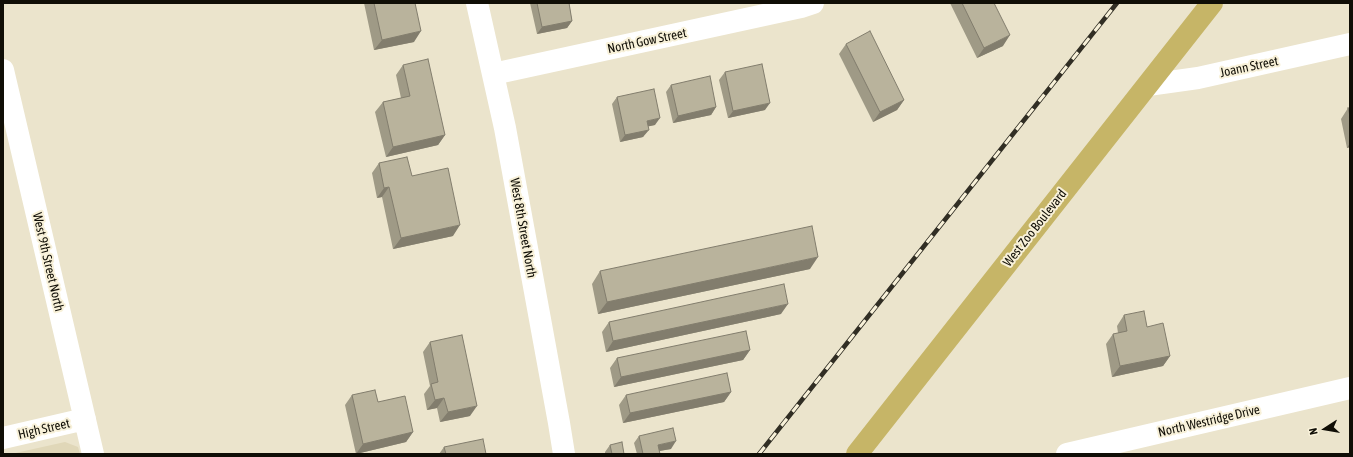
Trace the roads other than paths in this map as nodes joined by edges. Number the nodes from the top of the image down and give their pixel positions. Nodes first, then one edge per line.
1 (477, 3) edge
2 (1212, 3) edge
3 (805, 4) edge
4 (1350, 44) edge
5 (3, 70) edge
6 (493, 74) junction
7 (1148, 85) junction
8 (1350, 388) edge
9 (85, 419) junction
10 (3, 438) edge
11 (93, 454) edge
12 (564, 454) edge
13 (857, 454) edge
14 (1067, 454) edge

1 - 6 street, West 8th Street North
2 - 7 main road, West Zoo Boulevard
3 - 6 street, North Gow Street
4 - 7 street, Joann Street
5 - 9 street, West 9th Street North
6 - 12 street, West 8th Street North
7 - 13 main road, West Zoo Boulevard
8 - 14 street, North Westridge Drive
9 - 10 street, High Street
9 - 11 street, West 9th Street North

